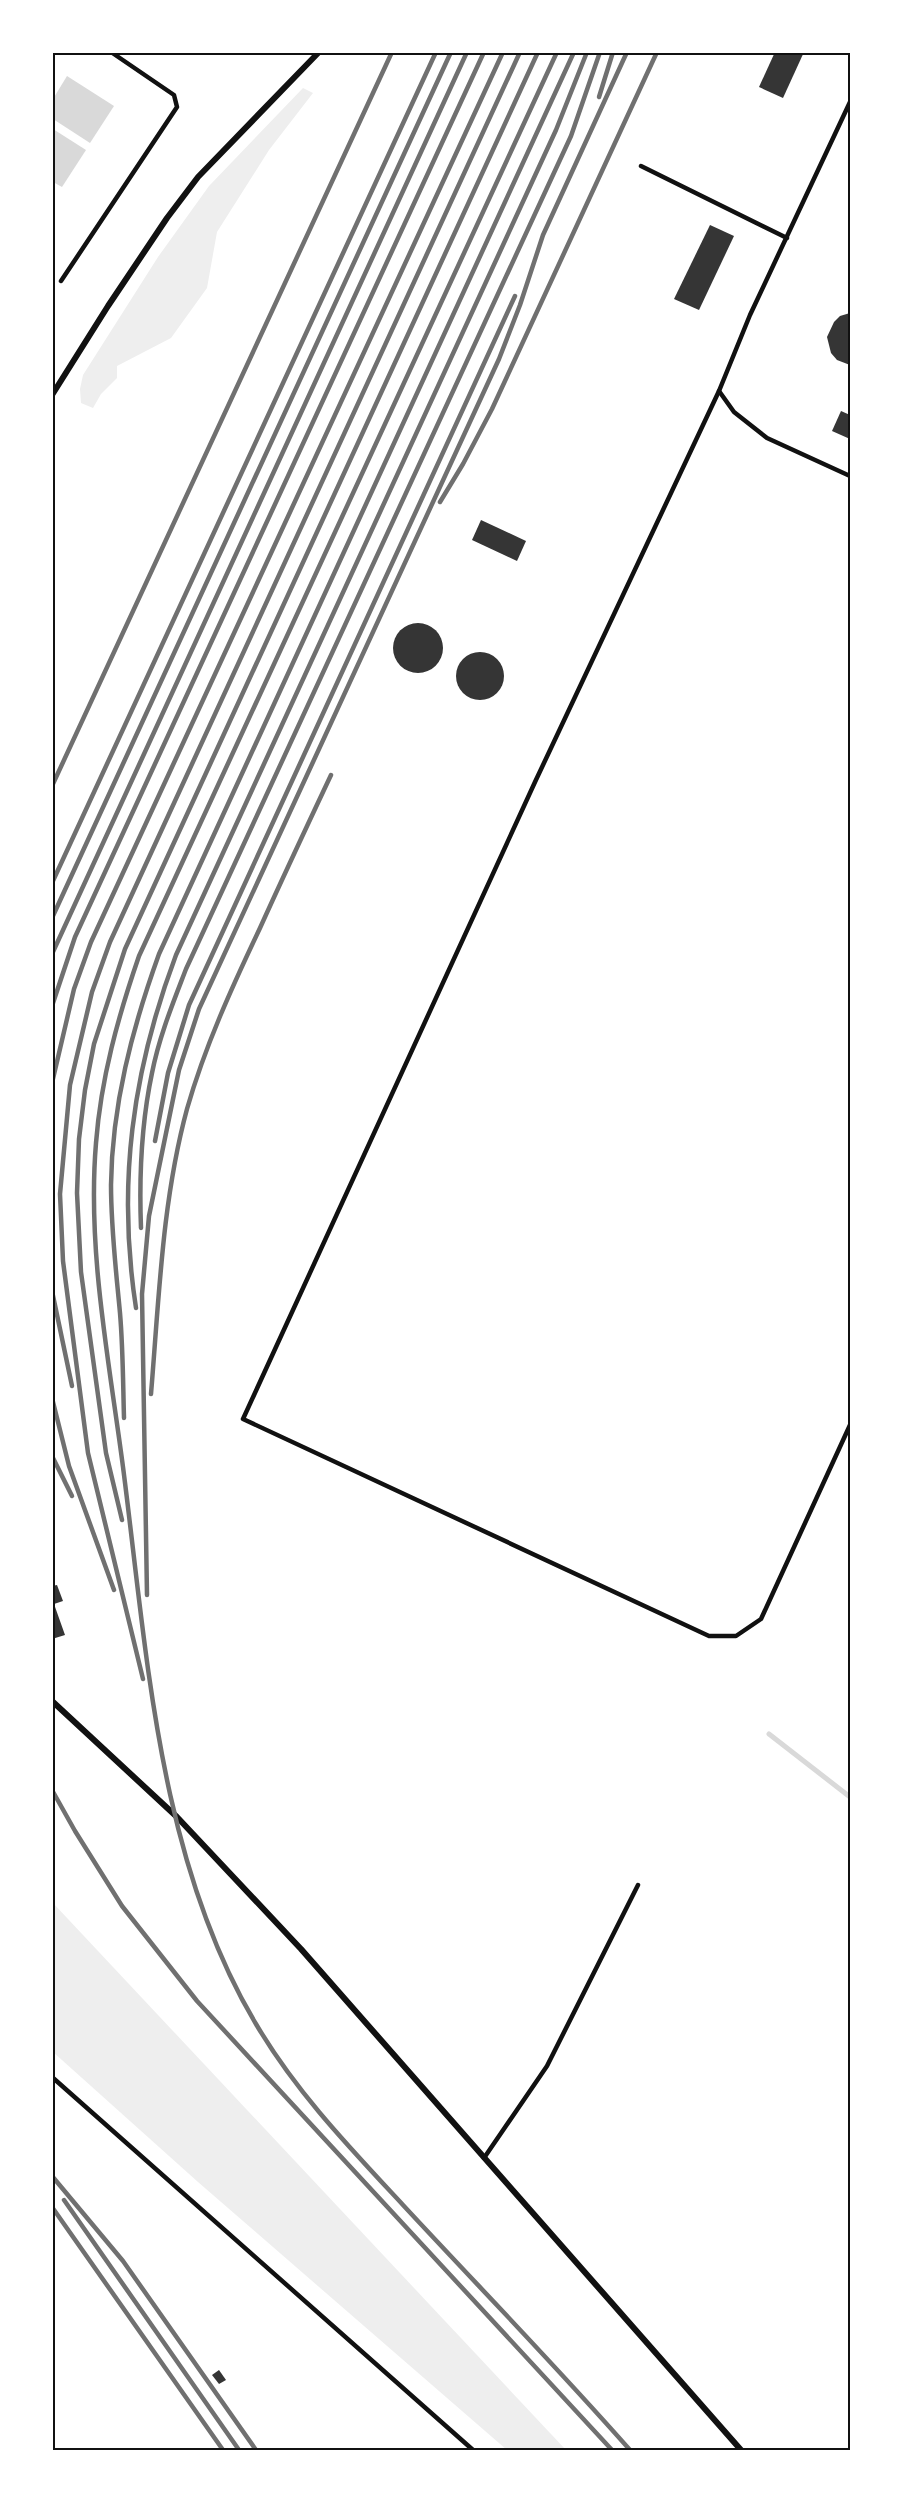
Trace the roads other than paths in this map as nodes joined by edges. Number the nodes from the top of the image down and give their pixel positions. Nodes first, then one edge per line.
1 (111, 52) edge
2 (319, 52) edge
3 (850, 102) edge
4 (641, 166) dead end
5 (787, 238) junction
6 (62, 281) dead end
7 (719, 391) junction
8 (52, 394) edge
9 (850, 476) edge
10 (850, 1425) edge
11 (52, 1701) edge
12 (638, 1885) dead end
13 (52, 2077) edge
14 (484, 2158) junction
15 (473, 2451) edge
16 (741, 2451) edge

1 - 6 lane
2 - 8 street
3 - 5 lane
4 - 5 lane
5 - 7 lane
7 - 9 lane
7 - 10 lane
11 - 14 street
12 - 14 lane
13 - 15 lane
14 - 16 street

